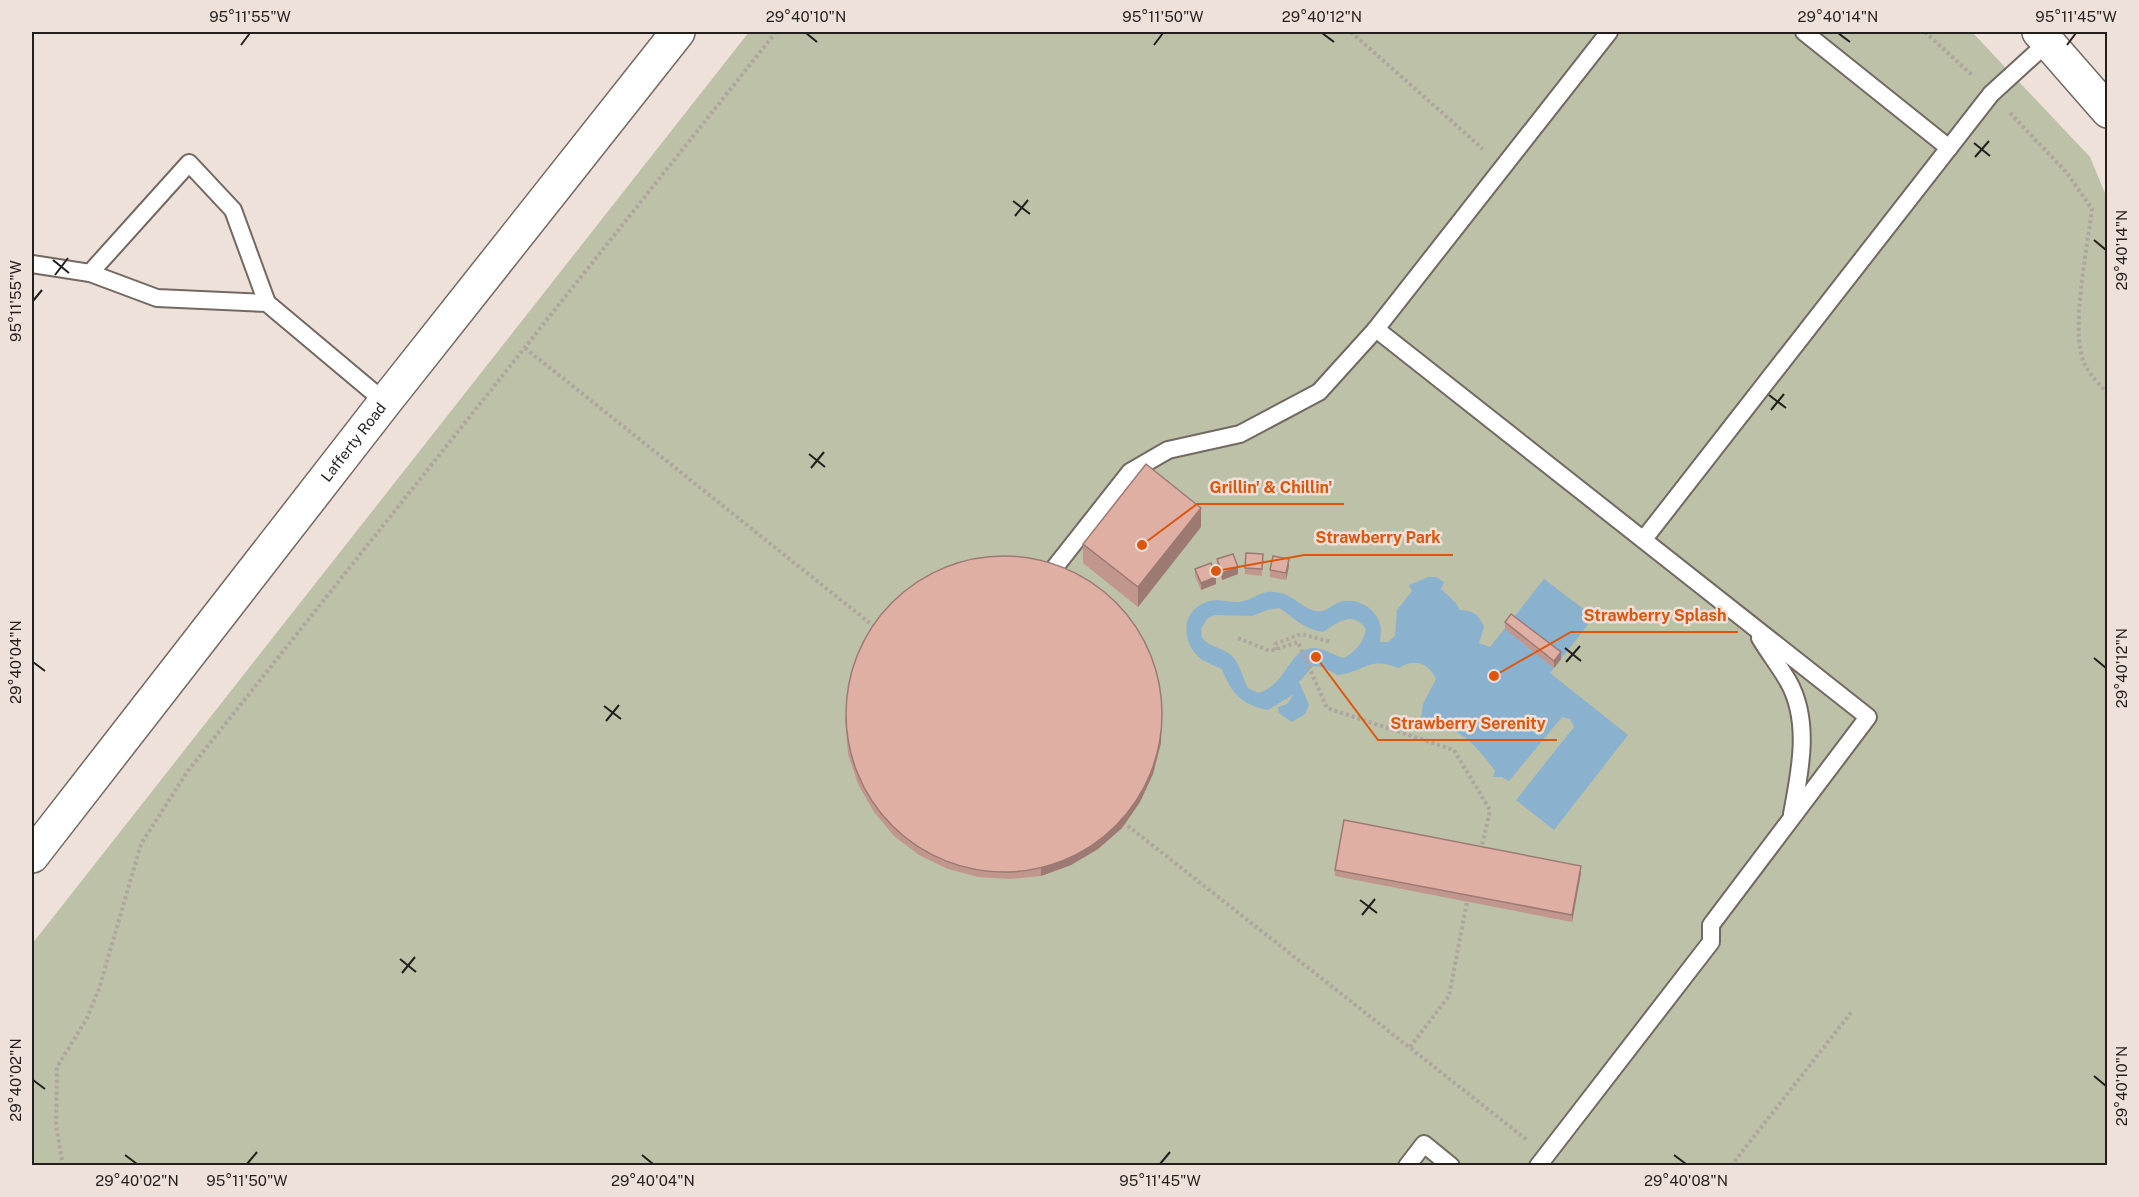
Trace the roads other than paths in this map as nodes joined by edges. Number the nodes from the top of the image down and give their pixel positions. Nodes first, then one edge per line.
1 (678, 32) edge
2 (1609, 32) edge
3 (1804, 32) edge
4 (2043, 37) edge
5 (2108, 111) edge
6 (1949, 148) junction
7 (32, 264) edge
8 (90, 273) junction
9 (267, 303) junction
10 (1376, 329) junction
11 (385, 402) junction
12 (1644, 539) junction
13 (1036, 591) edge
14 (1751, 625) junction
15 (1791, 820) junction
16 (32, 856) edge
17 (1542, 1160) edge
18 (1407, 1166) edge
19 (1451, 1166) edge

1 - 11 street, Lafferty Road
2 - 10 lane
3 - 6 lane
4 - 5 street
4 - 6 lane
6 - 12 lane
7 - 8 lane
8 - 9 lane
8 - 9 lane
9 - 11 lane
10 - 12 lane
10 - 13 lane
11 - 16 street, Lafferty Road
12 - 14 lane
14 - 15 lane
14 - 15 lane
15 - 17 lane
18 - 19 lane

